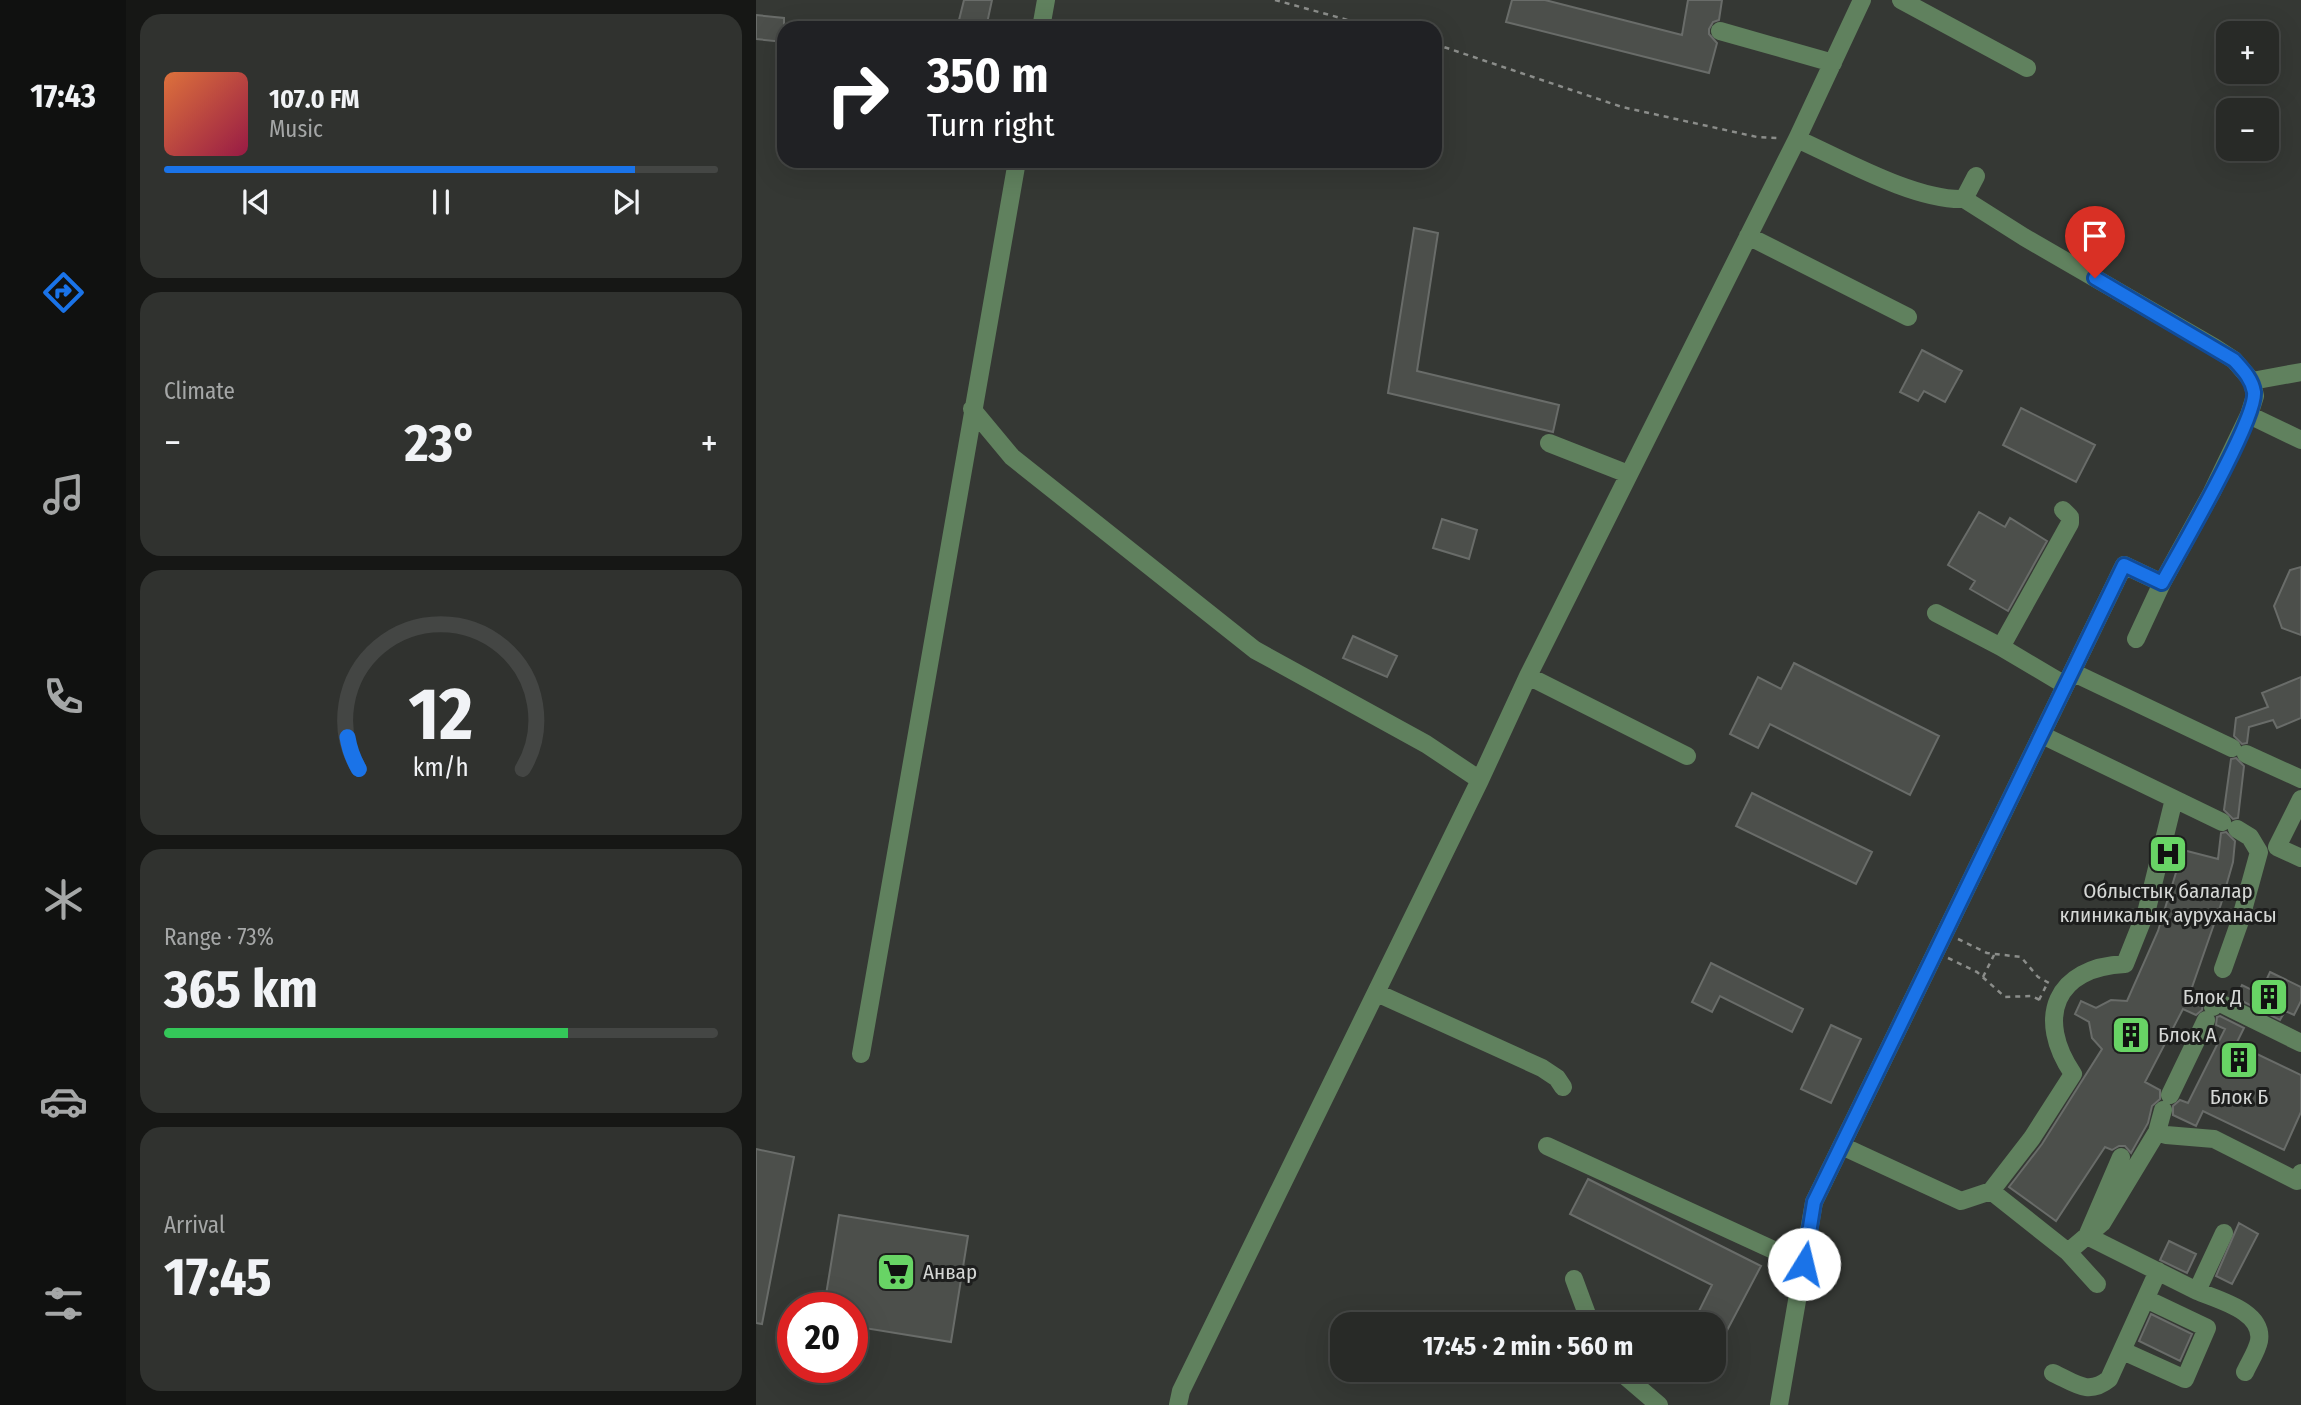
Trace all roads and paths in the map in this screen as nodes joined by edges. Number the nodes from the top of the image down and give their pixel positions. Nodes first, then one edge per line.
1 (1046, 0) edge
2 (1275, 0) edge
3 (1862, 0) edge
4 (1901, 0) edge
5 (1042, 21) edge
6 (1352, 21) edge
7 (1720, 31) dead end
8 (1442, 46) edge
9 (1833, 62) junction
10 (2026, 68) dead end
11 (1797, 139) junction
12 (1016, 168) edge
13 (1976, 176) dead end
14 (1964, 199) junction
15 (1748, 236) junction
16 (1908, 317) dead end
17 (2301, 372) edge
18 (2252, 381) junction
19 (972, 409) junction
20 (2249, 415) junction
21 (2301, 440) edge
22 (1549, 443) dead end
23 (1628, 474) junction
24 (2063, 510) dead end
25 (2162, 583) junction
26 (1936, 613) dead end
27 (2136, 639) dead end
28 (2001, 646) junction
29 (1528, 677) junction
30 (2069, 679) junction
31 (2042, 735) junction
32 (1687, 756) dead end
33 (2301, 779) edge
34 (1480, 780) junction
35 (2174, 799) junction
36 (2301, 799) edge
37 (2277, 846) junction
38 (2259, 852) junction
39 (2301, 858) edge
40 (1945, 933) junction
41 (1936, 952) junction
42 (1995, 954) junction
43 (2223, 969) dead end
44 (1983, 977) junction
45 (2064, 990) junction
46 (1377, 993) junction
47 (2056, 1008) junction
48 (2301, 1042) edge
49 (861, 1054) dead end
50 (1563, 1087) dead end
51 (2157, 1132) junction
52 (1547, 1146) dead end
53 (1842, 1146) junction
54 (2121, 1157) dead end
55 (2301, 1173) edge
56 (1991, 1191) junction
57 (2224, 1233) dead end
58 (2087, 1236) junction
59 (2068, 1251) junction
60 (1804, 1264) junction
61 (2158, 1271) junction
62 (1574, 1279) dead end
63 (2097, 1284) dead end
64 (2197, 1291) junction
65 (2146, 1299) junction
66 (1586, 1312) edge
67 (2123, 1351) junction
68 (2245, 1372) dead end
69 (2053, 1373) dead end
70 (1632, 1382) edge
71 (1178, 1405) edge
72 (1658, 1405) edge
73 (1779, 1405) edge

1 - 5 street
2 - 6 path
3 - 9 street
4 - 10 street
7 - 9 street
8 - 11 path
9 - 11 street
11 - 14 street
11 - 15 street
12 - 19 street
13 - 14 street
14 - 18 street
15 - 16 street
15 - 23 street
17 - 18 street
18 - 20 street
19 - 34 street
19 - 49 street
20 - 21 street
20 - 25 street
22 - 23 street
23 - 29 street
24 - 28 street
25 - 27 street
25 - 30 street
26 - 28 street
28 - 30 street
29 - 32 street
29 - 34 street
30 - 31 street
30 - 33 street
31 - 35 street
31 - 40 street
34 - 46 street
35 - 38 street
35 - 45 street
36 - 37 street
37 - 38 street
37 - 39 street
38 - 43 street
40 - 41 street
40 - 42 path
41 - 44 path
41 - 53 street
42 - 44 path
42 - 45 path
44 - 47 path
45 - 47 street
46 - 50 street
46 - 71 street
47 - 56 street
48 - 51 street
51 - 55 street
51 - 58 street
52 - 60 street
53 - 56 street
53 - 60 street
54 - 58 street
56 - 59 street
57 - 64 street
58 - 59 street
58 - 61 street
59 - 63 street
60 - 73 street
61 - 64 street
61 - 65 street
62 - 66 street
64 - 68 street
65 - 67 street
65 - 67 street
67 - 69 street
70 - 72 street

